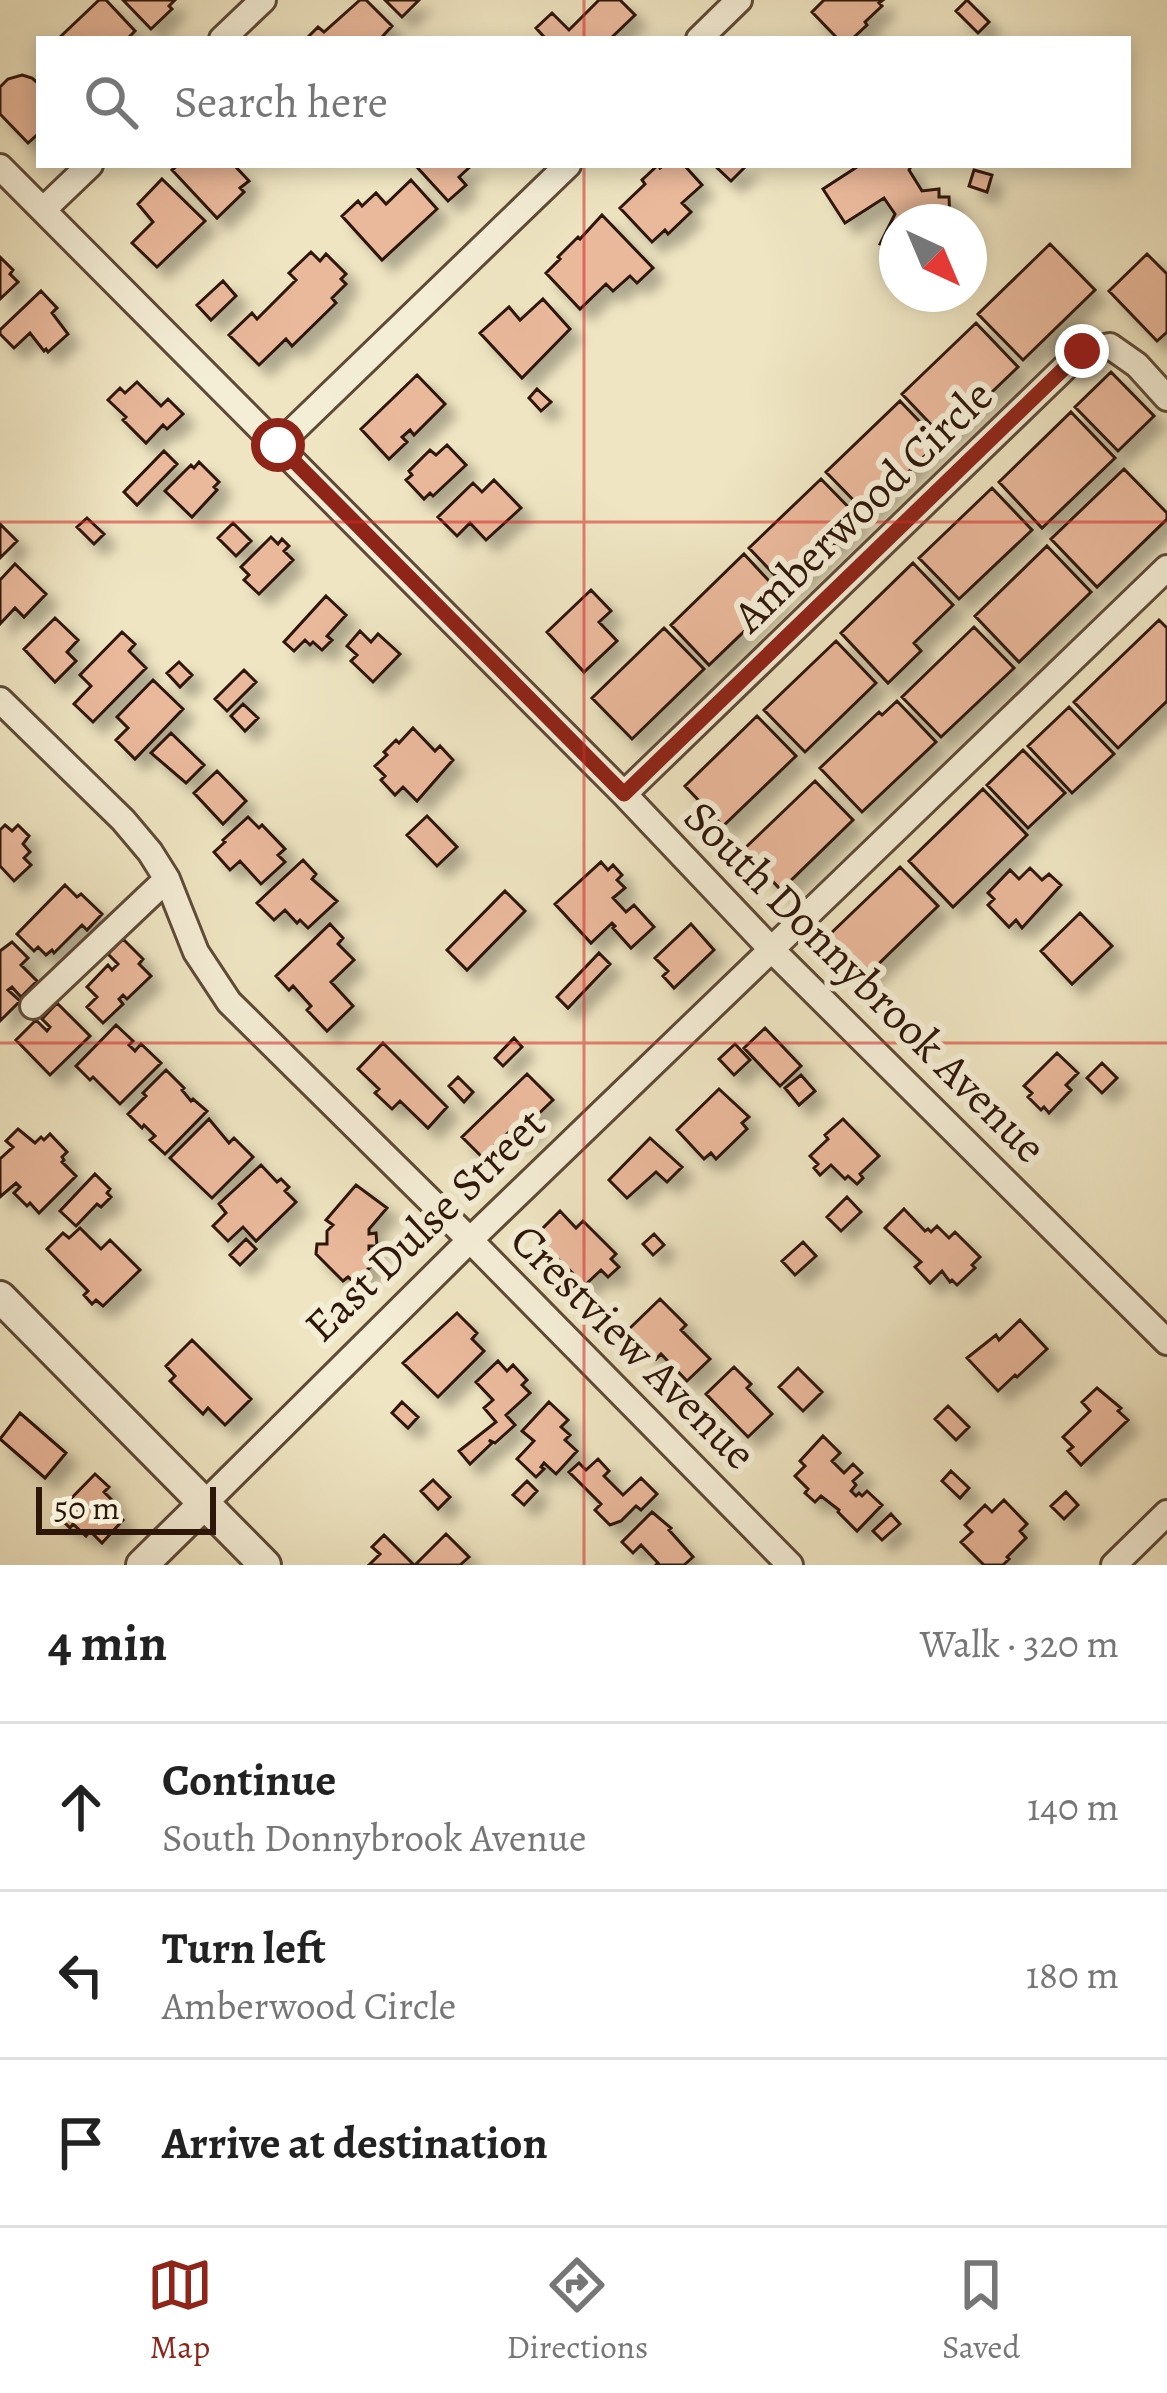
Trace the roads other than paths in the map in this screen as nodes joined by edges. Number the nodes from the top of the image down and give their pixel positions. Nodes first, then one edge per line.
1 (263, 0) edge
2 (740, 0) edge
3 (225, 36) edge
4 (702, 36) edge
5 (0, 167) edge
6 (87, 168) edge
7 (565, 168) edge
8 (44, 209) junction
9 (1167, 398) edge
10 (278, 445) junction
11 (1167, 568) edge
12 (0, 700) edge
13 (624, 794) junction
14 (167, 879) junction
15 (771, 949) junction
16 (33, 1006) dead end
17 (470, 1240) junction
18 (0, 1297) edge
19 (1167, 1342) edge
20 (205, 1504) junction
21 (1167, 1513) edge
22 (142, 1565) edge
23 (266, 1565) edge
24 (790, 1565) edge
25 (1114, 1565) edge

1 - 3 street
2 - 4 street
5 - 8 street, South Donnybrook Avenue
6 - 8 street
7 - 10 street
8 - 10 street, South Donnybrook Avenue
9 - 13 street, Amberwood Circle
10 - 13 street, South Donnybrook Avenue
11 - 15 street
12 - 14 street, Crestview Avenue
13 - 15 street, South Donnybrook Avenue
14 - 16 street
14 - 17 street, Crestview Avenue
15 - 17 street, East Dulse Street
15 - 19 street, South Donnybrook Avenue
17 - 20 street, East Dulse Street
17 - 24 street, Crestview Avenue
18 - 20 street
20 - 22 street, East Dulse Street
20 - 23 street
21 - 25 street

